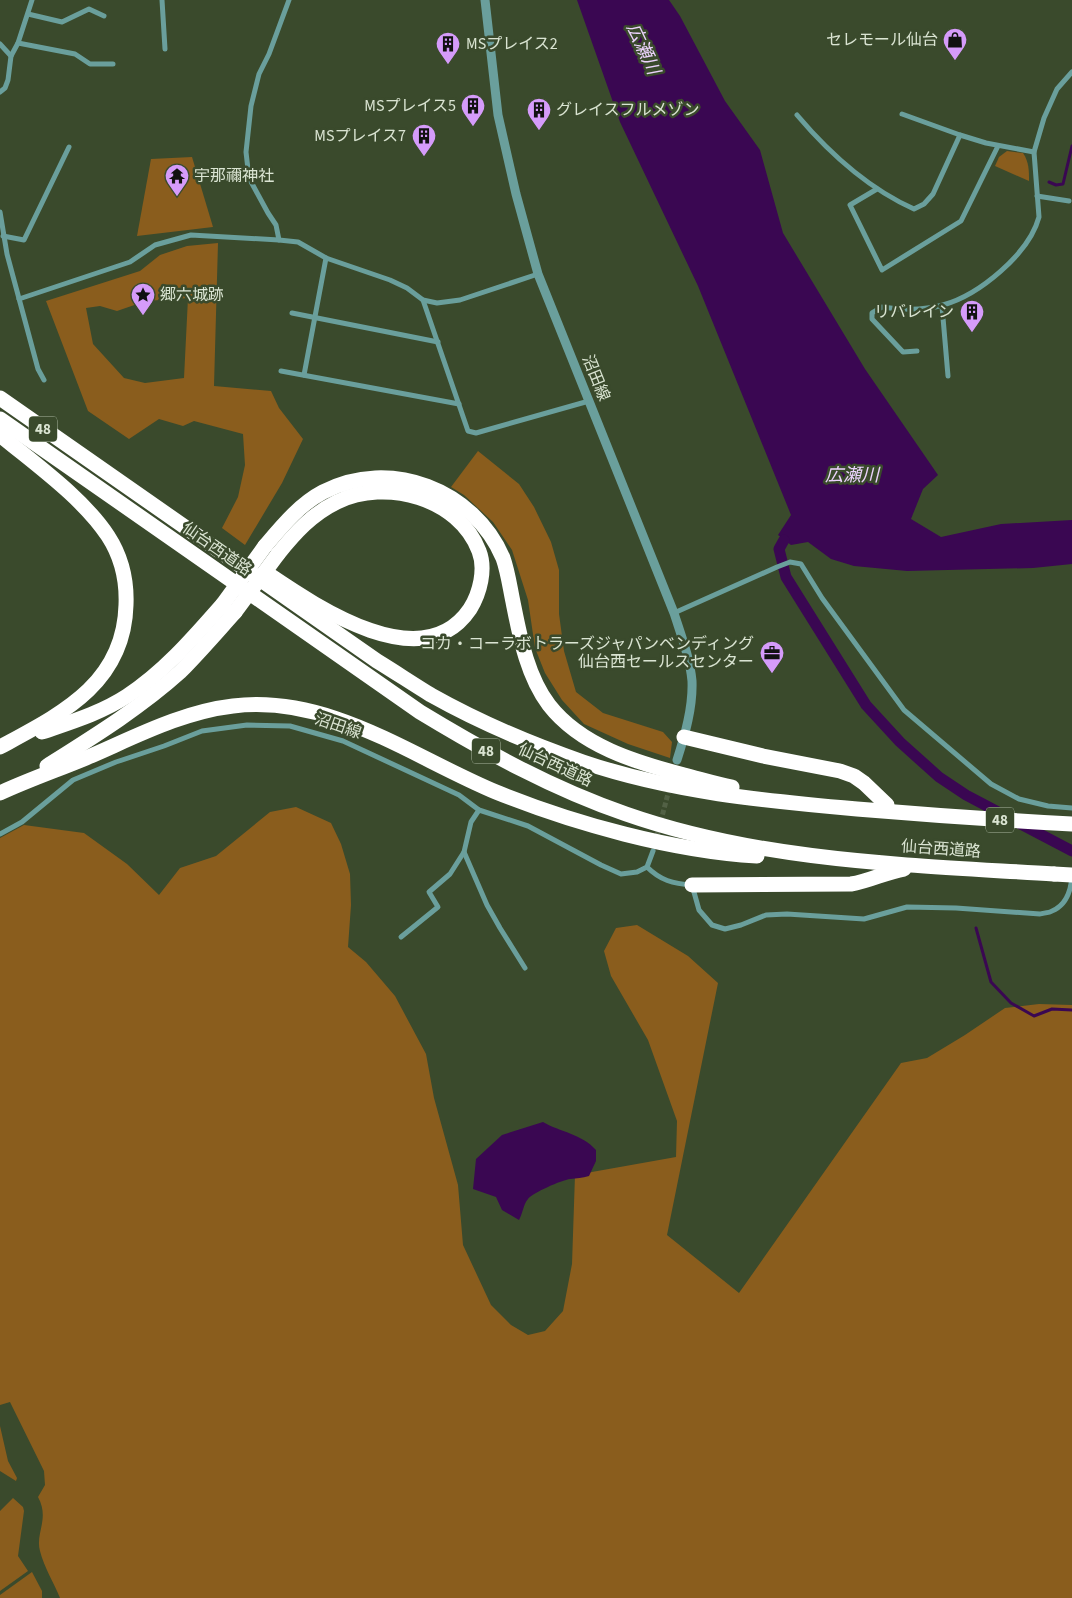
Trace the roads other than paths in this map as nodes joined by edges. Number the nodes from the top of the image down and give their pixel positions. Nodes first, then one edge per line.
1 (32, 0) edge
2 (162, 0) edge
3 (288, 0) edge
4 (485, 0) edge
5 (28, 14) junction
6 (104, 16) dead end
7 (18, 43) junction
8 (0, 44) edge
9 (165, 49) dead end
10 (11, 56) junction
11 (113, 64) dead end
12 (1072, 72) edge
13 (0, 92) edge
14 (902, 114) dead end
15 (797, 115) dead end
16 (960, 135) junction
17 (998, 146) junction
18 (69, 147) dead end
19 (1034, 152) junction
20 (877, 189) junction
21 (1037, 196) junction
22 (1069, 201) dead end
23 (0, 212) edge
24 (3, 236) junction
25 (279, 240) junction
26 (326, 258) junction
27 (538, 274) junction
28 (19, 299) junction
29 (423, 300) junction
30 (942, 306) junction
31 (292, 313) dead end
32 (315, 318) junction
33 (438, 342) junction
34 (917, 351) dead end
35 (281, 371) dead end
36 (304, 375) junction
37 (948, 376) dead end
38 (44, 380) dead end
39 (0, 393) edge
40 (0, 398) edge
41 (589, 401) junction
42 (459, 404) junction
43 (0, 419) edge
44 (0, 435) edge
45 (86, 459) junction
46 (271, 550) junction
47 (229, 608) junction
48 (674, 613) junction
49 (684, 737) junction
50 (0, 746) edge
51 (677, 760) dead end
52 (17, 785) junction
53 (0, 793) edge
54 (887, 805) junction
55 (1072, 808) edge
56 (479, 810) junction
57 (929, 812) junction
58 (1072, 824) edge
59 (0, 834) edge
60 (653, 851) tunnel mouth
61 (464, 852) junction
62 (836, 859) junction
63 (923, 866) junction
64 (647, 867) junction
65 (1072, 875) edge
66 (692, 885) junction
67 (1071, 891) edge
68 (401, 937) dead end
69 (525, 968) dead end

1 - 5 street
2 - 9 street
3 - 25 street
4 - 27 street, 沼田線
5 - 6 street
5 - 7 street
7 - 10 street
7 - 11 street
8 - 10 street
10 - 13 street
12 - 19 street
14 - 16 street
15 - 20 street
16 - 17 street
16 - 20 street
17 - 19 street
17 - 20 street
18 - 24 street
19 - 21 street
21 - 22 street
21 - 30 street
23 - 24 street
24 - 28 street
25 - 26 street
25 - 28 street
26 - 29 street
26 - 32 street
27 - 29 street
27 - 41 street, 沼田線
28 - 38 street
29 - 33 street
30 - 34 street
30 - 37 street
31 - 32 street
32 - 33 street
32 - 36 street
33 - 42 street
35 - 36 street
36 - 42 street
39 - 45 highway
40 - 45 highway, 仙台西道路 / 48
41 - 42 street
41 - 48 street, 沼田線
43 - 62 highway, 仙台西道路 / 48
44 - 50 highway
45 - 46 highway
45 - 57 highway, 仙台西道路 / 48
46 - 47 highway, bridge
46 - 54 highway
47 - 50 highway
47 - 52 highway
48 - 49 street, 沼田線
48 - 55 street
49 - 51 street, 沼田線
49 - 54 highway
52 - 53 highway
52 - 62 highway
54 - 57 highway
56 - 59 street, 沼田線
56 - 61 street
56 - 64 street, 沼田線
57 - 58 highway, 仙台西道路 / 48
60 - 64 street
61 - 68 street
61 - 69 street
62 - 63 highway, 仙台西道路 / 48
63 - 65 highway, 仙台西道路 / 48, bridge
63 - 66 highway
64 - 66 street
65 - 67 street
66 - 67 street

